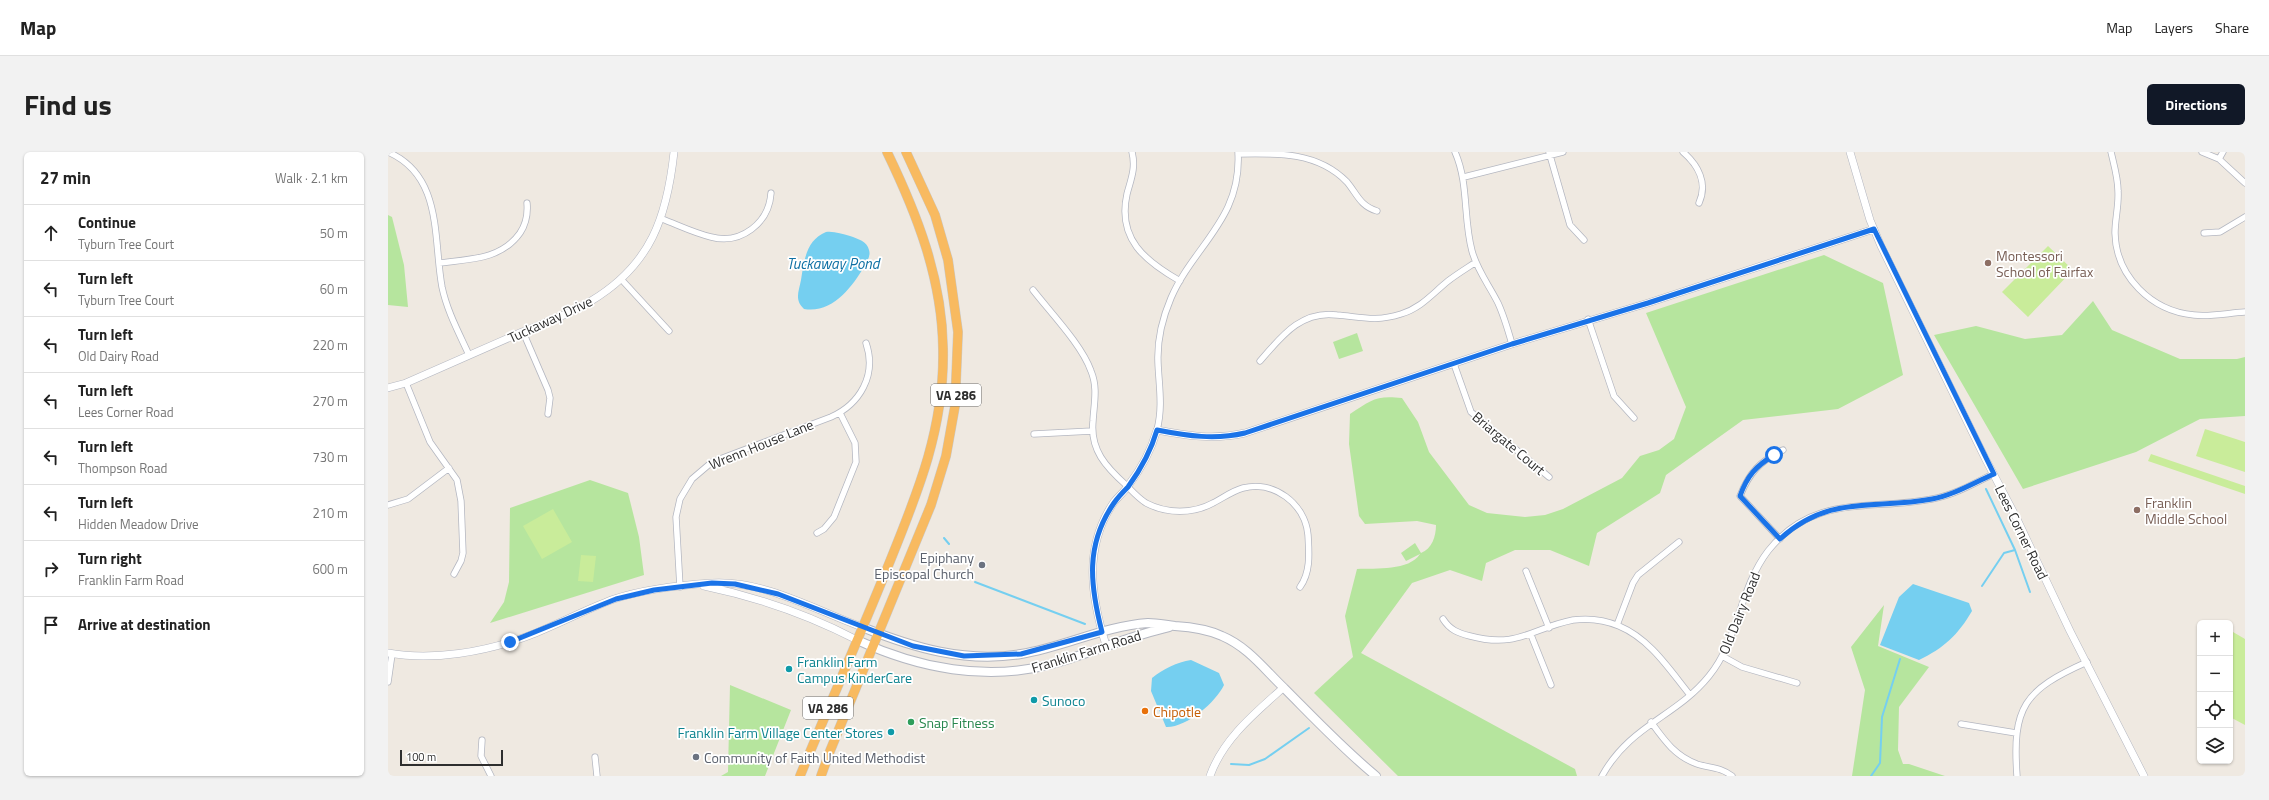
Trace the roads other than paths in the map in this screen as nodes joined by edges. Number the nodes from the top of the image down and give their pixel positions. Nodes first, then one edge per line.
1 (388, 152) edge
2 (674, 152) edge
3 (887, 152) edge
4 (906, 152) edge
5 (1132, 152) edge
6 (1455, 152) edge
7 (1563, 152) edge
8 (1683, 152) edge
9 (1850, 152) edge
10 (2111, 152) edge
11 (2202, 152) edge
12 (2223, 152) edge
13 (1238, 153) edge
14 (1550, 154) edge
15 (2219, 159) junction
16 (1464, 177) junction
17 (2245, 183) edge
18 (771, 193) dead end
19 (527, 203) dead end
20 (1699, 203) dead end
21 (1377, 211) dead end
22 (2245, 216) edge
23 (662, 219) junction
24 (1874, 229) junction
25 (2204, 233) dead end
26 (1584, 240) dead end
27 (1476, 262) junction
28 (439, 263) junction
29 (621, 279) junction
30 (1180, 281) junction
31 (1034, 290) dead end
32 (2245, 312) edge
33 (1588, 319) junction
34 (669, 331) dead end
35 (523, 332) junction
36 (866, 343) dead end
37 (1512, 344) junction
38 (469, 355) junction
39 (1260, 362) dead end
40 (1454, 364) junction
41 (406, 383) junction
42 (388, 388) edge
43 (840, 413) junction
44 (548, 414) dead end
45 (1634, 418) dead end
46 (1157, 430) junction
47 (1092, 431) junction
48 (1034, 434) dead end
49 (1783, 450) dead end
50 (450, 468) junction
51 (1994, 474) junction
52 (1549, 477) dead end
53 (1127, 487) junction
54 (388, 505) edge
55 (817, 533) dead end
56 (1780, 539) junction
57 (1679, 542) dead end
58 (1526, 571) dead end
59 (454, 574) dead end
60 (700, 585) junction
61 (680, 587) junction
62 (1300, 587) dead end
63 (1443, 619) dead end
64 (1173, 625) junction
65 (1617, 625) junction
66 (862, 627) junction
67 (1548, 628) junction
68 (1102, 632) junction
69 (878, 633) junction
70 (1531, 635) junction
71 (857, 640) junction
72 (1106, 645) junction
73 (872, 647) junction
74 (390, 653) edge
75 (1722, 656) junction
76 (2087, 662) junction
77 (388, 682) edge
78 (1797, 683) dead end
79 (1551, 686) dead end
80 (1283, 688) junction
81 (1690, 695) junction
82 (1651, 722) junction
83 (1961, 724) dead end
84 (2016, 733) junction
85 (482, 740) dead end
86 (595, 757) dead end
87 (491, 776) edge
88 (597, 776) edge
89 (800, 776) edge
90 (821, 776) edge
91 (1210, 776) edge
92 (1376, 776) edge
93 (1602, 776) edge
94 (1732, 776) edge
95 (2017, 776) edge
96 (2144, 776) edge

1 - 28 street
2 - 23 street, Tuckaway Drive
3 - 66 highway, VA 286
4 - 69 highway, VA 286
5 - 30 street
6 - 16 street
7 - 14 street
8 - 20 street
9 - 24 street, Lees Corner Road
10 - 32 street
11 - 15 street
12 - 15 street
13 - 21 street
13 - 30 street
14 - 16 street
14 - 26 street
15 - 17 street
16 - 27 street
18 - 23 street
19 - 28 street
22 - 25 street
23 - 29 street, Tuckaway Drive
24 - 33 street
24 - 51 street, Lees Corner Road
27 - 37 street
27 - 39 street
28 - 38 street
29 - 34 street
29 - 35 street, Tuckaway Drive
30 - 46 street
31 - 47 street
33 - 37 street
33 - 45 street
35 - 38 street, Tuckaway Drive
35 - 44 street
36 - 43 street, Wrenn House Lane
37 - 40 street
38 - 41 street, Tuckaway Drive
40 - 46 street
40 - 52 street, Briargate Court
41 - 42 street, Tuckaway Drive
41 - 50 street
43 - 55 street
43 - 61 street, Wrenn House Lane
46 - 53 street
47 - 48 street
47 - 53 street
49 - 56 street
50 - 54 street
50 - 59 street
51 - 56 street, Old Dairy Road
51 - 76 street, Lees Corner Road
53 - 62 street
53 - 68 street
56 - 75 street, Old Dairy Road
57 - 65 street
58 - 67 street
60 - 61 street, Franklin Farm Road
60 - 66 street, Franklin Farm Road
60 - 71 street, Franklin Farm Road
61 - 74 street, Franklin Farm Road
63 - 70 street
64 - 68 main road, Franklin Farm Road
64 - 72 main road, Franklin Farm Road
64 - 80 main road, Franklin Farm Road
65 - 67 street
65 - 81 street
66 - 69 main road, Franklin Farm Road
66 - 71 highway, VA 286
67 - 70 street
68 - 69 main road, Franklin Farm Road
68 - 72 street
69 - 73 highway, VA 286
70 - 79 street
71 - 73 main road, Franklin Farm Road
71 - 89 highway, VA 286
72 - 73 main road, Franklin Farm Road
73 - 90 highway, VA 286
74 - 77 street
75 - 78 street
75 - 81 street, Old Dairy Road
76 - 84 street
76 - 96 street, Lees Corner Road
80 - 91 street
80 - 92 main road, Franklin Farm Road
81 - 82 street, Old Dairy Road
82 - 93 street, Old Dairy Road
82 - 94 street
83 - 84 street
84 - 95 street
85 - 87 street
86 - 88 street

